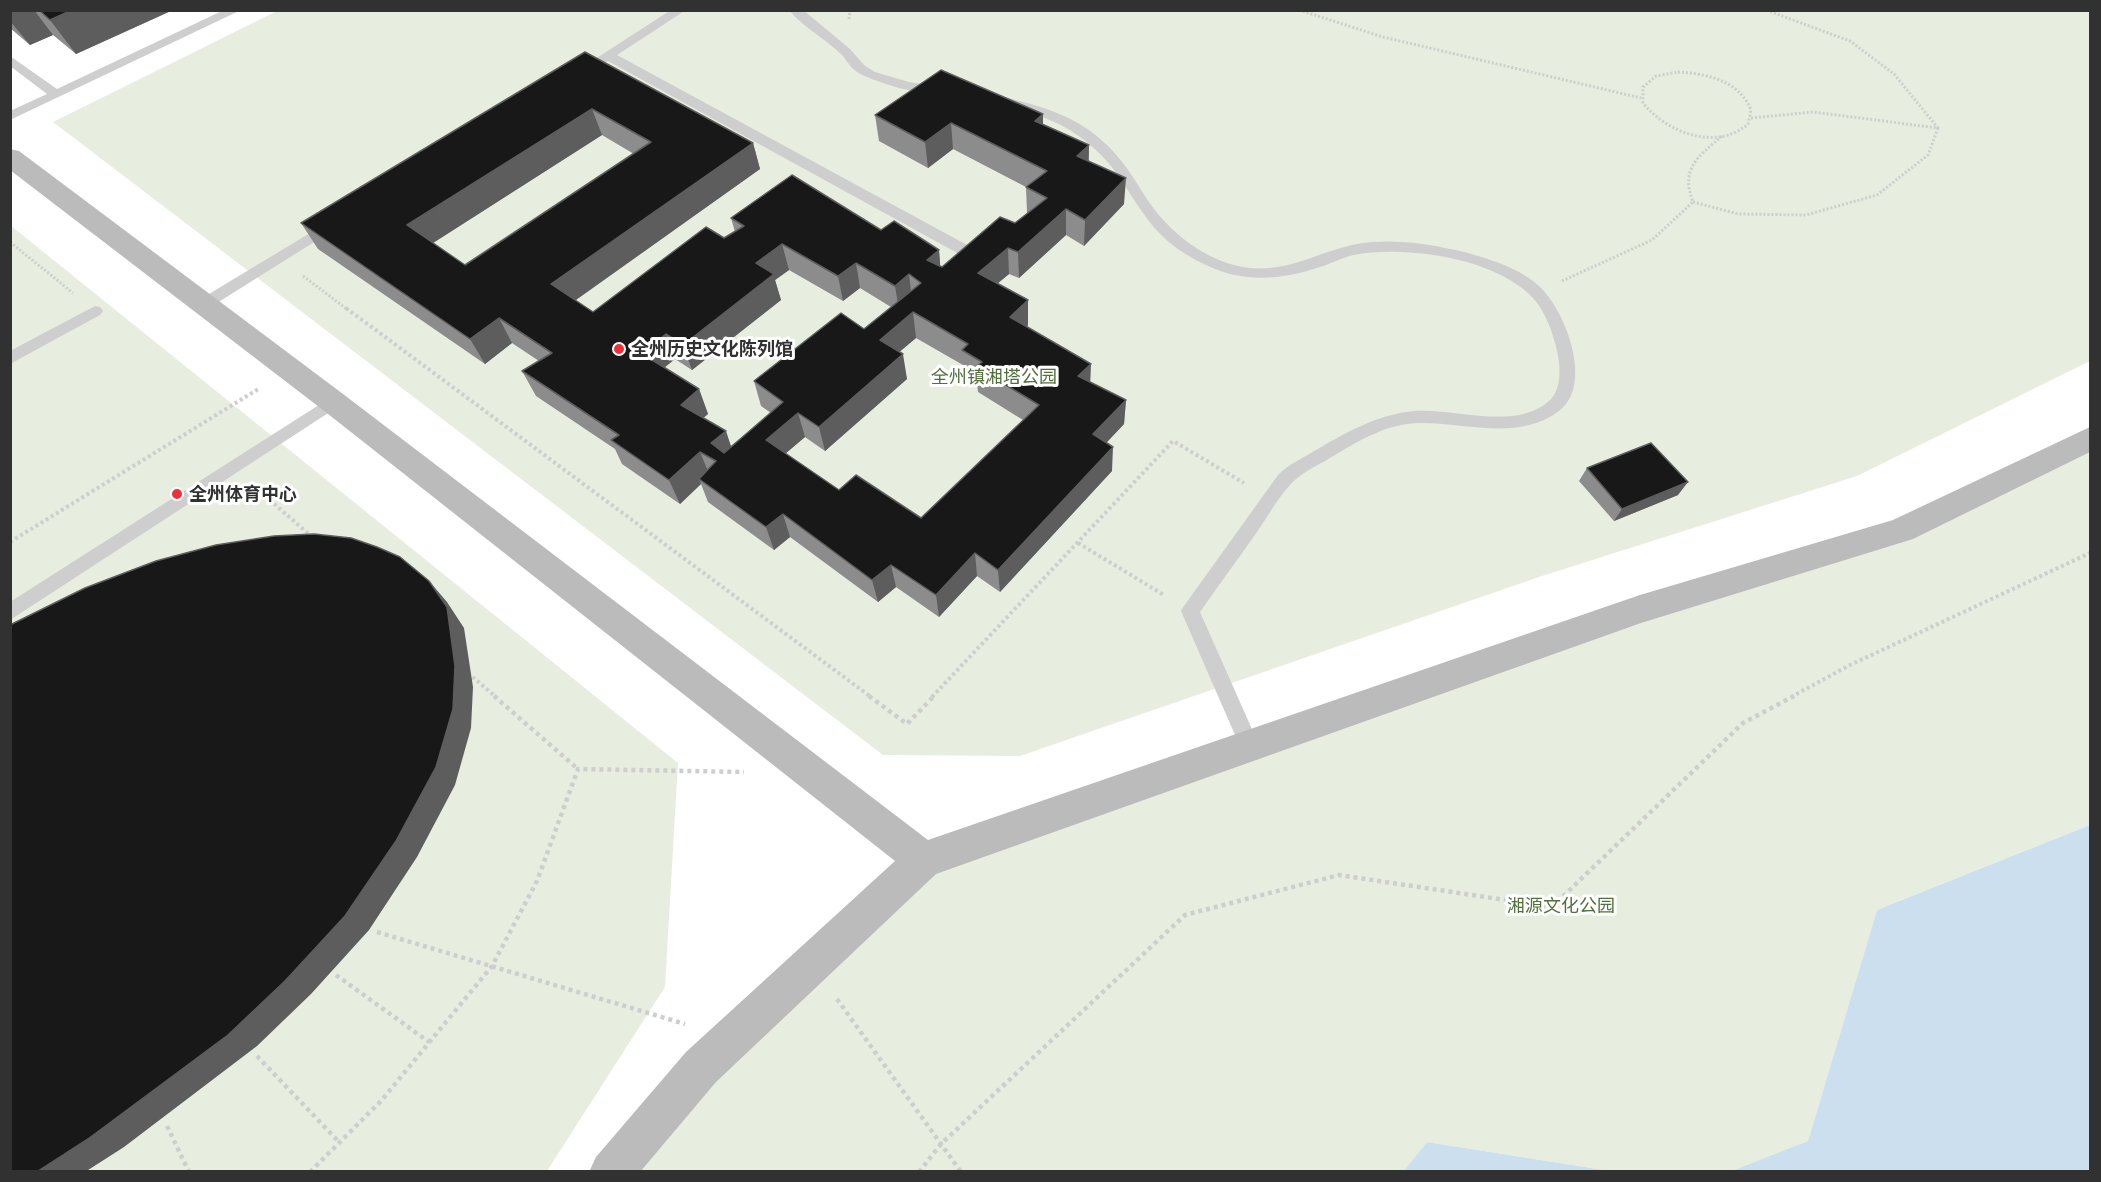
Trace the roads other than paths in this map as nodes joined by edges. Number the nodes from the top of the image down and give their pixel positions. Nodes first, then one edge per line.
1 (234, 10) edge
2 (680, 10) edge
3 (795, 10) edge
4 (607, 56) junction
5 (10, 60) edge
6 (568, 80) edge
7 (955, 92) edge
8 (56, 94) junction
9 (989, 97) edge
10 (10, 116) edge
11 (10, 158) edge
12 (339, 221) edge
13 (975, 256) edge
14 (204, 304) junction
15 (95, 311) road end
16 (10, 358) edge
17 (333, 402) junction
18 (2091, 439) edge
19 (10, 612) edge
20 (1249, 745) junction
21 (924, 860) junction
22 (611, 1172) edge

1 - 8 lane
2 - 4 lane
3 - 7 lane
4 - 6 lane
4 - 13 lane
5 - 8 lane
8 - 10 lane
9 - 20 lane
11 - 14 main road
12 - 14 lane
14 - 17 main road
15 - 16 lane
17 - 19 lane
17 - 21 main road
18 - 20 main road
20 - 21 main road
21 - 22 main road

